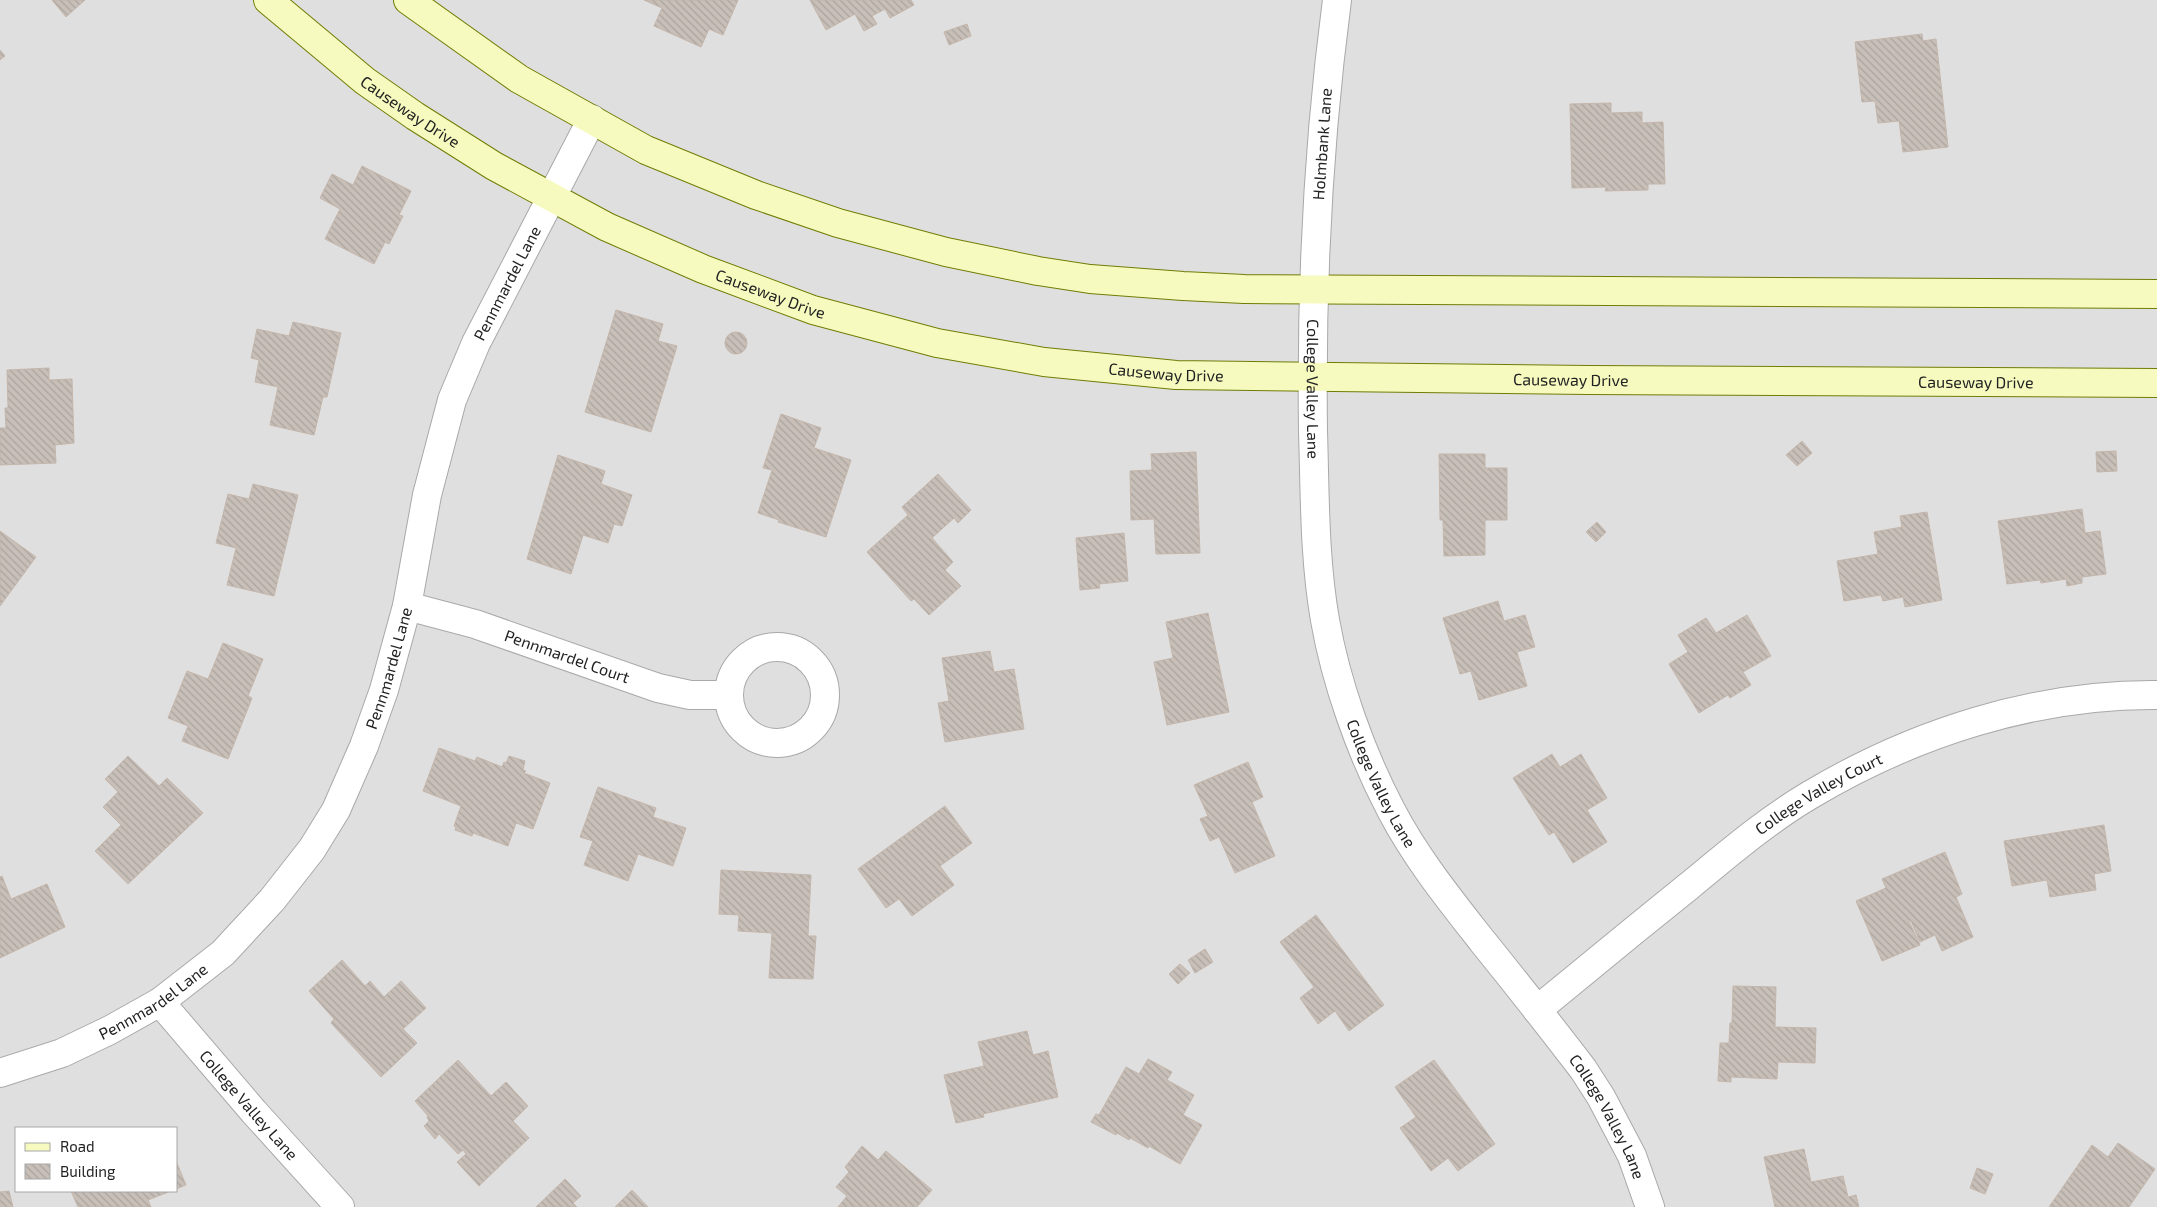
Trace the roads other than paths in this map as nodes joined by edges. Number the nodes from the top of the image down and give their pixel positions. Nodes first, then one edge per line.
1 (268, 0) edge
2 (408, 0) edge
3 (1337, 0) edge
4 (592, 120) junction
5 (551, 197) junction
6 (1313, 288) junction
7 (2157, 294) edge
8 (1312, 376) junction
9 (2157, 383) edge
10 (407, 606) junction
11 (729, 695) dead end
12 (2157, 695) edge
13 (160, 1002) junction
14 (1537, 1010) junction
15 (0, 1073) edge
16 (340, 1207) edge
17 (1650, 1207) edge

1 - 5 street, Causeway Drive
2 - 4 street
3 - 6 street, Holmbank Lane
4 - 5 street, Pennmardel Lane
4 - 6 street
5 - 8 street, Causeway Drive
5 - 10 street, Pennmardel Lane
6 - 7 street
6 - 8 street, College Valley Lane
8 - 9 street, Causeway Drive
8 - 14 street, College Valley Lane
10 - 11 street, Pennmardel Court
10 - 13 street, Pennmardel Lane
12 - 14 street, College Valley Court
13 - 15 street, Pennmardel Lane
13 - 16 street, College Valley Lane
14 - 17 street, College Valley Lane

